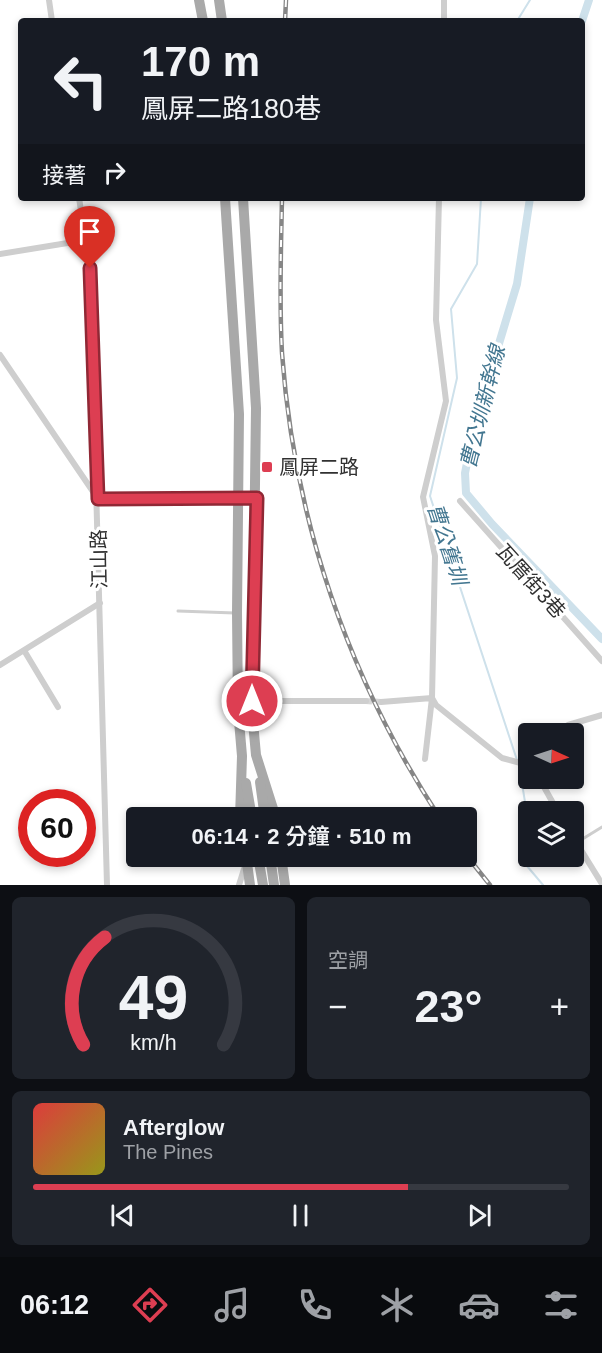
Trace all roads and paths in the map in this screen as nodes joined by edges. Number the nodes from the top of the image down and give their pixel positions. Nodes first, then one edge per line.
1 (49, 0) edge
2 (199, 0) edge
3 (219, 0) edge
4 (444, 0) edge
5 (52, 18) edge
6 (202, 18) edge
7 (222, 18) edge
8 (444, 18) edge
9 (80, 201) edge
10 (225, 201) edge
11 (243, 201) edge
12 (439, 201) edge
13 (86, 240) junction
14 (0, 254) edge
15 (230, 272) junction
16 (249, 273) junction
17 (0, 355) edge
18 (240, 498) junction
19 (257, 498) junction
20 (98, 499) junction
21 (460, 501) dead end
22 (100, 603) junction
23 (177, 610) dead end
24 (237, 613) junction
25 (25, 652) junction
26 (602, 661) edge
27 (0, 665) edge
28 (432, 698) junction
29 (252, 701) junction
30 (366, 701) tunnel mouth
31 (381, 702) tunnel mouth
32 (58, 707) dead end
33 (602, 715) edge
34 (575, 723) edge
35 (256, 755) junction
36 (242, 756) junction
37 (425, 759) dead end
38 (518, 762) edge
39 (240, 807) edge
40 (250, 807) edge
41 (263, 807) edge
42 (273, 807) edge
43 (602, 826) edge
44 (584, 835) edge
45 (584, 855) edge
46 (244, 867) edge
47 (247, 867) edge
48 (260, 867) edge
49 (272, 867) edge
50 (283, 867) edge
51 (602, 884) edge
52 (107, 885) edge
53 (239, 885) edge
54 (250, 885) edge
55 (263, 885) edge
56 (274, 885) edge
57 (285, 885) edge

1 - 5 street
2 - 6 main road
3 - 7 main road
4 - 8 street
9 - 13 street, 江山路
10 - 15 main road
11 - 16 main road
12 - 28 street
13 - 14 street
13 - 20 street, 江山路
15 - 16 main road
15 - 18 main road
16 - 19 main road
17 - 20 street
18 - 19 street
18 - 20 street
18 - 24 main road
19 - 29 main road
20 - 22 street, 江山路
21 - 26 street, 瓦厝街3巷
22 - 25 street
22 - 52 street, 江山路
23 - 24 lane
24 - 36 main road
25 - 27 street
25 - 32 street
28 - 31 street
28 - 37 street
28 - 38 street
29 - 30 street
29 - 35 main road
33 - 34 street
35 - 41 main road
35 - 42 main road
36 - 39 main road
36 - 40 main road
43 - 44 lane
45 - 51 street
46 - 53 street
47 - 54 main road
48 - 55 main road
49 - 56 main road
50 - 57 main road

